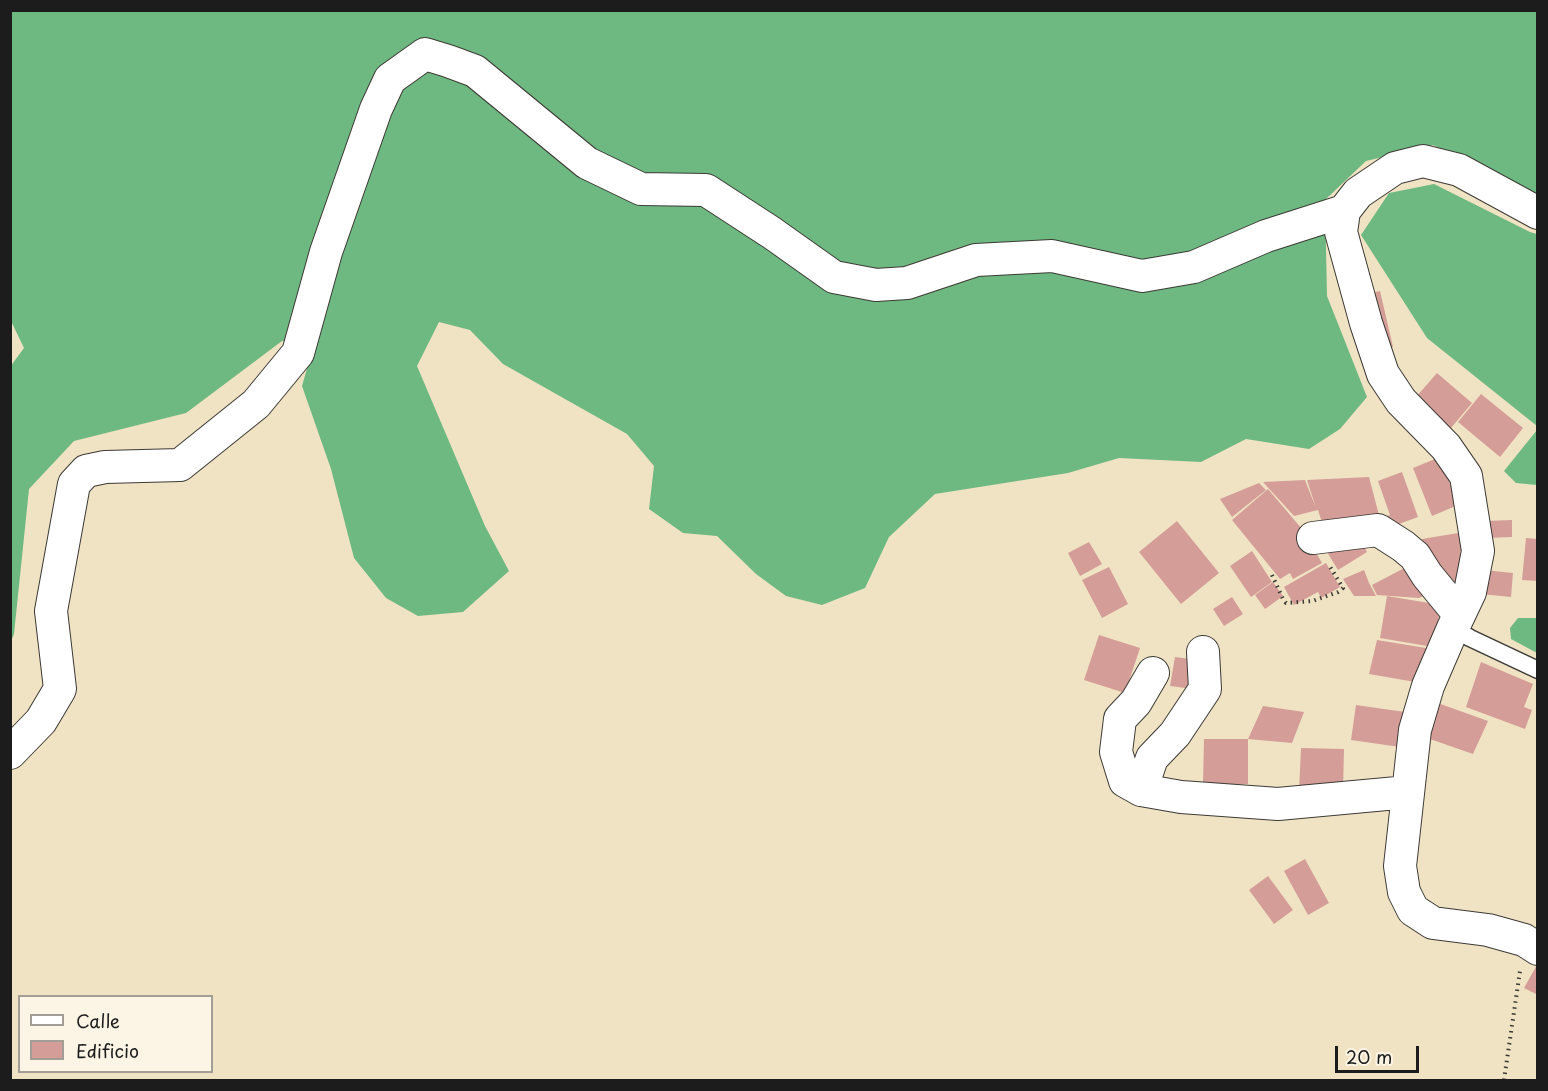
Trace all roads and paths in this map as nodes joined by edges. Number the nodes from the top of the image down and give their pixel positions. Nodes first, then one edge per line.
1 (1344, 211) junction
2 (1538, 213) edge
3 (1313, 538) dead end
4 (1272, 575) dead end
5 (1341, 584) dead end
6 (1456, 621) junction
7 (1203, 652) dead end
8 (1538, 670) edge
9 (1153, 673) dead end
10 (10, 753) edge
11 (1141, 789) junction
12 (1408, 792) junction
13 (1531, 944) edge
14 (1504, 1080) edge

1 - 2 street
1 - 6 street
1 - 10 street
3 - 6 street
4 - 5 path
6 - 8 lane
6 - 12 street
7 - 11 street
9 - 11 street
11 - 12 street
12 - 13 street
13 - 14 path

